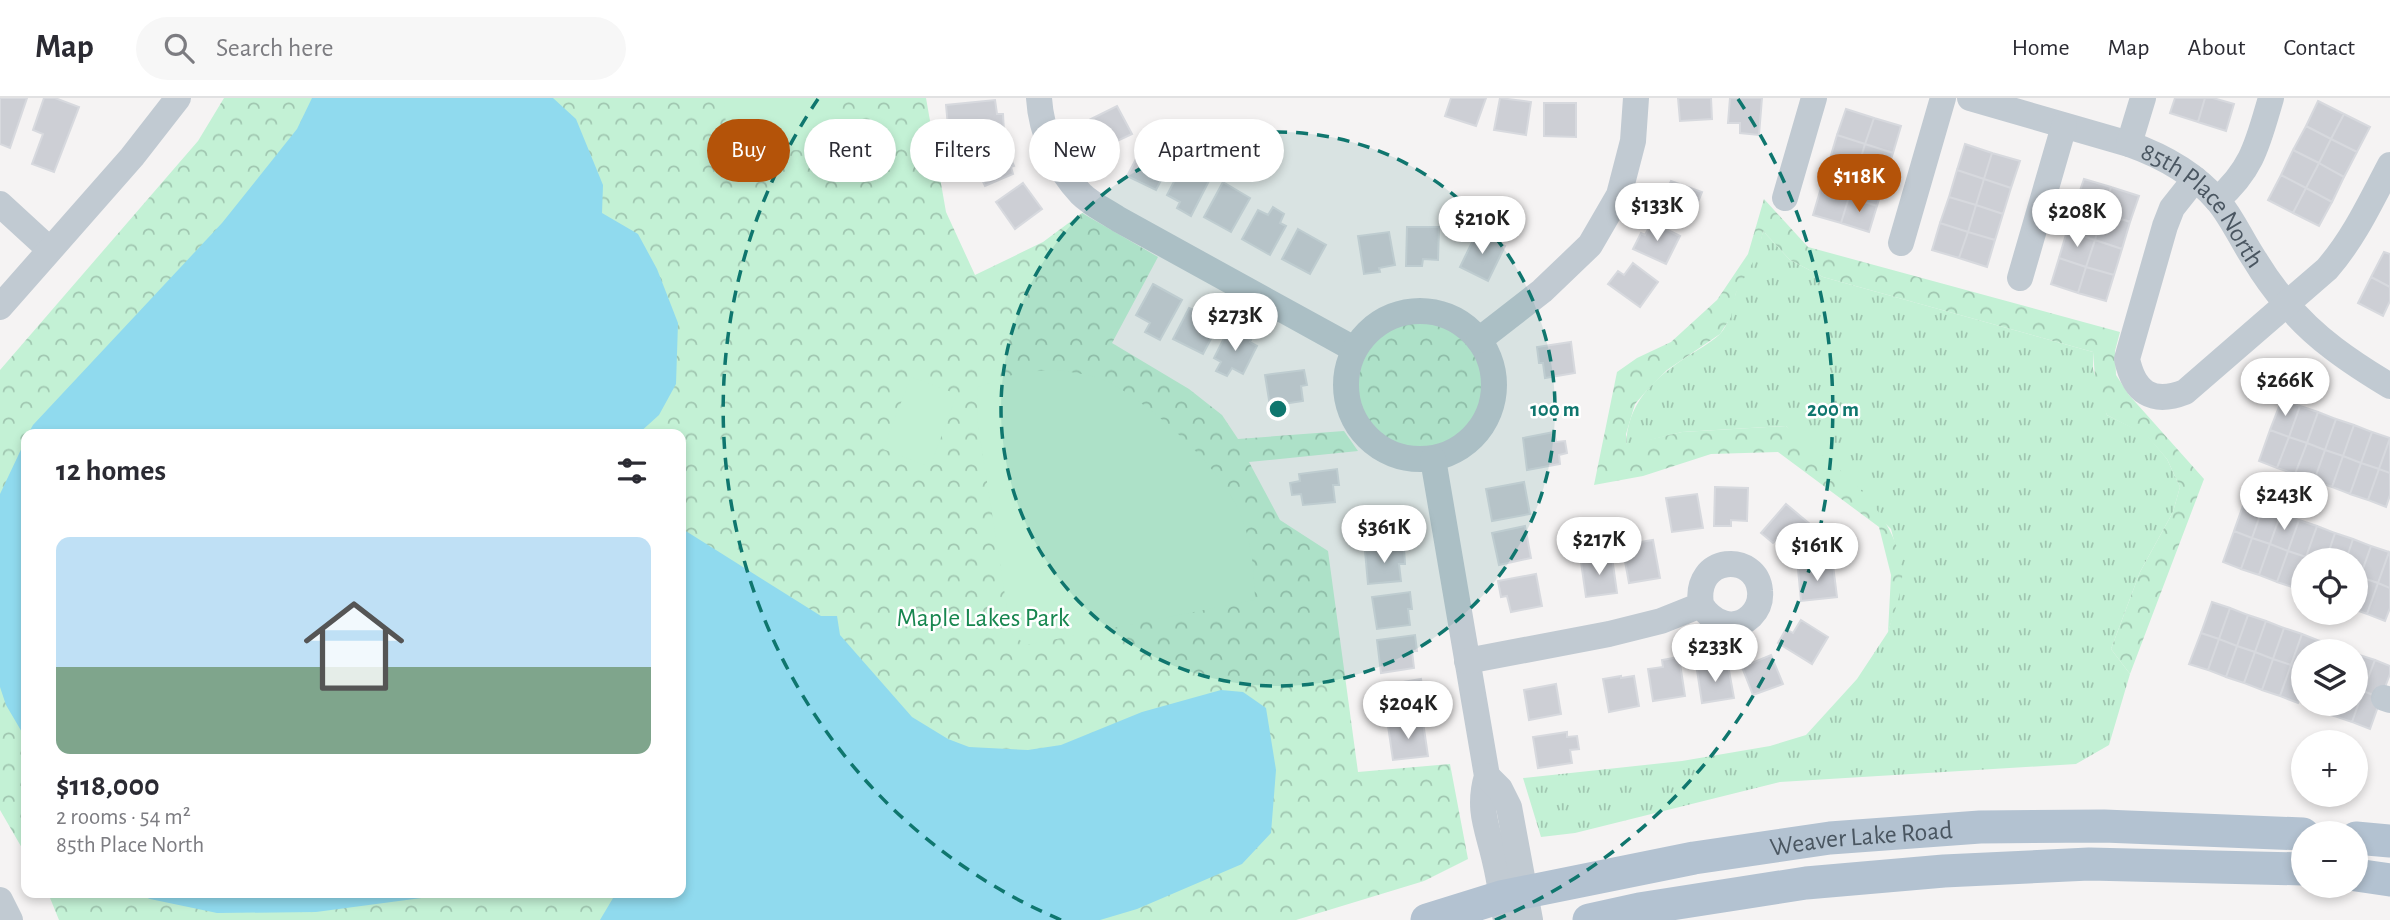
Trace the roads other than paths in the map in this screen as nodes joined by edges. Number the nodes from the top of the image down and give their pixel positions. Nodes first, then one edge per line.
1 (1040, 98) edge
2 (1636, 98) edge
3 (1814, 98) edge
4 (1943, 98) edge
5 (1970, 98) edge
6 (2143, 98) edge
7 (2271, 98) edge
8 (170, 101) edge
9 (2012, 104) edge
10 (2064, 126) junction
11 (2129, 144) junction
12 (2390, 165) edge
13 (2195, 179) junction
14 (1785, 198) dead end
15 (2217, 200) junction
16 (0, 204) edge
17 (2380, 210) edge
18 (1901, 243) dead end
19 (49, 249) junction
20 (2020, 278) dead end
21 (2286, 304) junction
22 (0, 307) edge
23 (1479, 340) junction
24 (1354, 349) junction
25 (2390, 386) edge
26 (1433, 459) junction
27 (1701, 605) dead end
28 (1467, 661) junction
29 (2291, 834) edge
30 (2368, 839) edge
31 (2390, 841) edge
32 (2291, 869) edge
33 (2368, 877) edge
34 (2390, 880) edge
35 (0, 900) edge
36 (1516, 907) edge
37 (10, 920) edge
38 (1427, 920) edge
39 (1589, 920) edge

1 - 24 street
2 - 23 street
3 - 14 street
4 - 18 street
5 - 9 street, 85th Place North
6 - 11 street
7 - 15 street
8 - 19 street
9 - 10 street, 85th Place North
10 - 11 street, 85th Place North
10 - 20 street
11 - 13 street, 85th Place North
12 - 17 street
13 - 15 street, 85th Place North
13 - 21 street
15 - 21 street, 85th Place North
16 - 19 street
17 - 21 street
19 - 22 street
21 - 25 street, 85th Place North
23 - 24 street
23 - 26 street
24 - 26 street
26 - 28 street
27 - 28 street
28 - 36 street
29 - 36 main road, Weaver Lake Road
30 - 31 main road
32 - 39 main road, Weaver Lake Road
33 - 34 main road
35 - 37 street
36 - 38 main road, Weaver Lake Road

